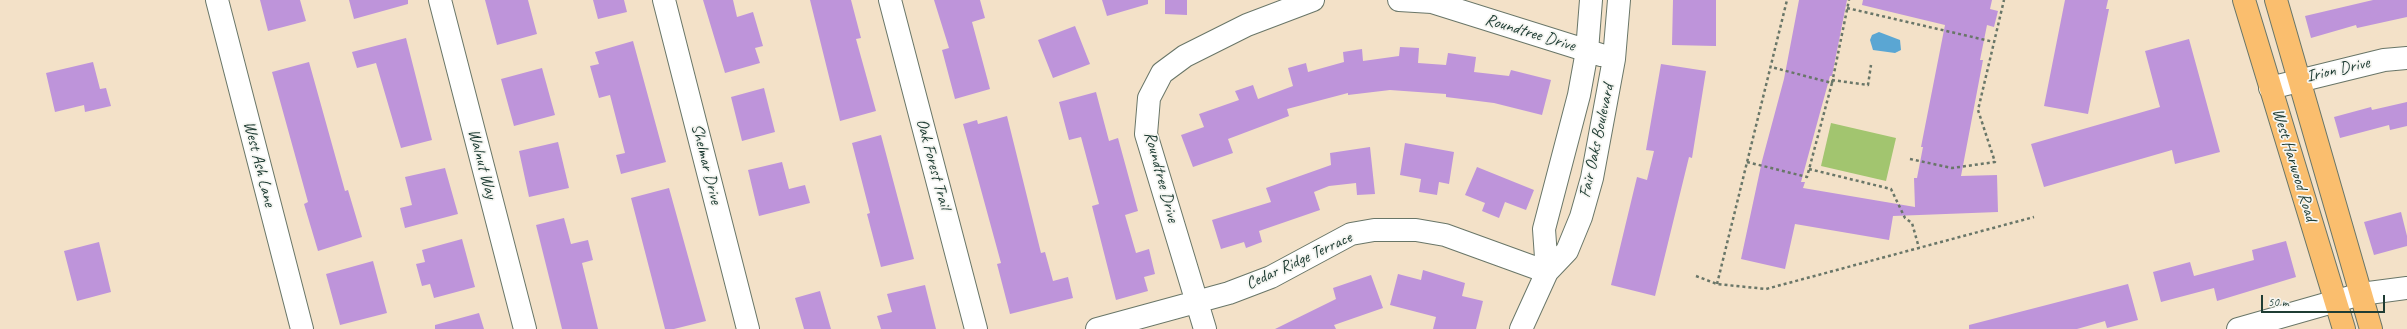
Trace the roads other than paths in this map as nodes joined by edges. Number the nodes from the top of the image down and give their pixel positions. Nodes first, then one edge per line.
1 (217, 0) edge
2 (440, 0) edge
3 (664, 0) edge
4 (890, 0) edge
5 (1313, 0) edge
6 (1399, 0) edge
7 (1591, 0) edge
8 (1619, 0) edge
9 (2244, 0) edge
10 (2276, 0) edge
11 (1587, 51) junction
12 (2407, 58) edge
13 (1614, 59) junction
14 (2297, 80) junction
15 (2270, 88) junction
16 (1547, 272) junction
17 (2407, 288) edge
18 (2361, 294) junction
19 (1198, 302) junction
20 (2336, 302) junction
21 (302, 329) edge
22 (525, 329) edge
23 (748, 329) edge
24 (976, 329) edge
25 (1097, 329) edge
26 (1205, 329) edge
27 (1521, 329) edge
28 (2238, 329) edge
29 (2344, 329) edge
30 (2371, 329) edge

1 - 21 street, West Ash Lane
2 - 22 street, Walnut Way
3 - 23 street, Shelmar Drive
4 - 24 street, Oak Forest Trail
5 - 19 street, Roundtree Drive
6 - 11 street, Roundtree Drive
7 - 11 street, Fair Oaks Boulevard
8 - 13 street, Fair Oaks Boulevard
9 - 15 main road, West Harwood Road
10 - 14 main road, West Harwood Road
11 - 13 street, Roundtree Drive
11 - 16 street, Fair Oaks Boulevard
12 - 14 street, Irion Drive
13 - 16 street, Fair Oaks Boulevard
14 - 15 street, Irion Drive
14 - 18 main road, West Harwood Road
15 - 20 main road, West Harwood Road
16 - 19 street, Cedar Ridge Terrace
16 - 27 street, Fair Oaks Boulevard
17 - 18 street
18 - 20 street
18 - 30 main road, West Harwood Road
19 - 25 street, Cedar Ridge Terrace
19 - 26 street, Roundtree Drive
20 - 28 street
20 - 29 main road, West Harwood Road

